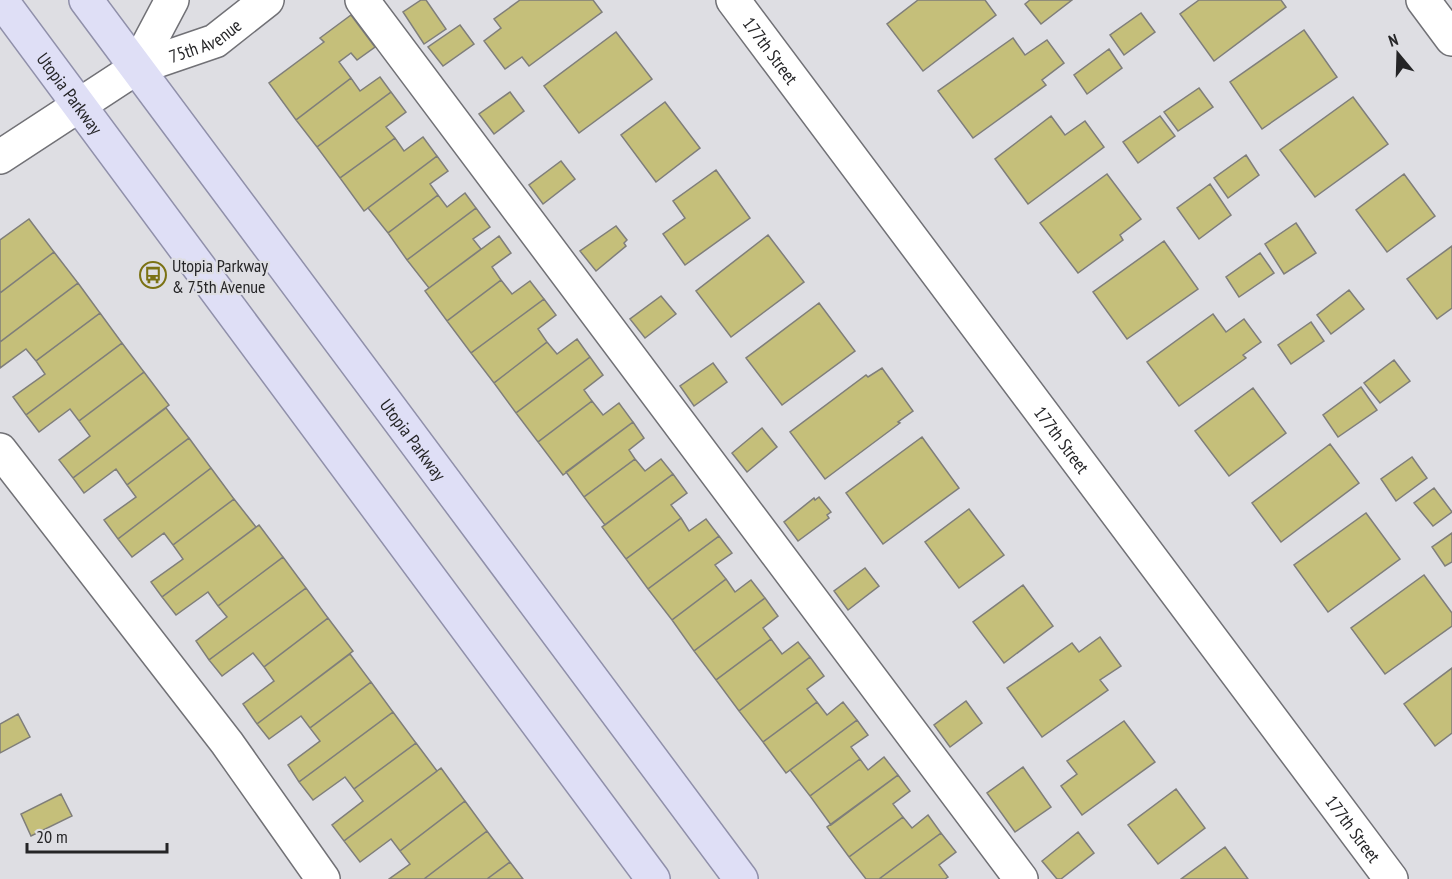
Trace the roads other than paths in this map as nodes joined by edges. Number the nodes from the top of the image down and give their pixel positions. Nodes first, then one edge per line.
1 (1, 0) edge
2 (86, 0) edge
3 (172, 0) edge
4 (267, 0) edge
5 (362, 0) edge
6 (733, 0) edge
7 (1423, 0) edge
8 (1452, 39) edge
9 (136, 68) junction
10 (79, 104) junction
11 (0, 157) edge
12 (0, 450) edge
13 (323, 879) edge
14 (653, 879) edge
15 (741, 879) edge
16 (1021, 879) edge
17 (1391, 879) edge

1 - 10 main road, Utopia Parkway
2 - 9 main road, Utopia Parkway
3 - 9 street, 75th Avenue
4 - 9 street, 75th Avenue
5 - 16 street
6 - 17 street, 177th Street
7 - 8 street
9 - 10 street, 75th Avenue
9 - 15 main road, Utopia Parkway
10 - 11 street, 75th Avenue
10 - 14 main road, Utopia Parkway
12 - 13 street

